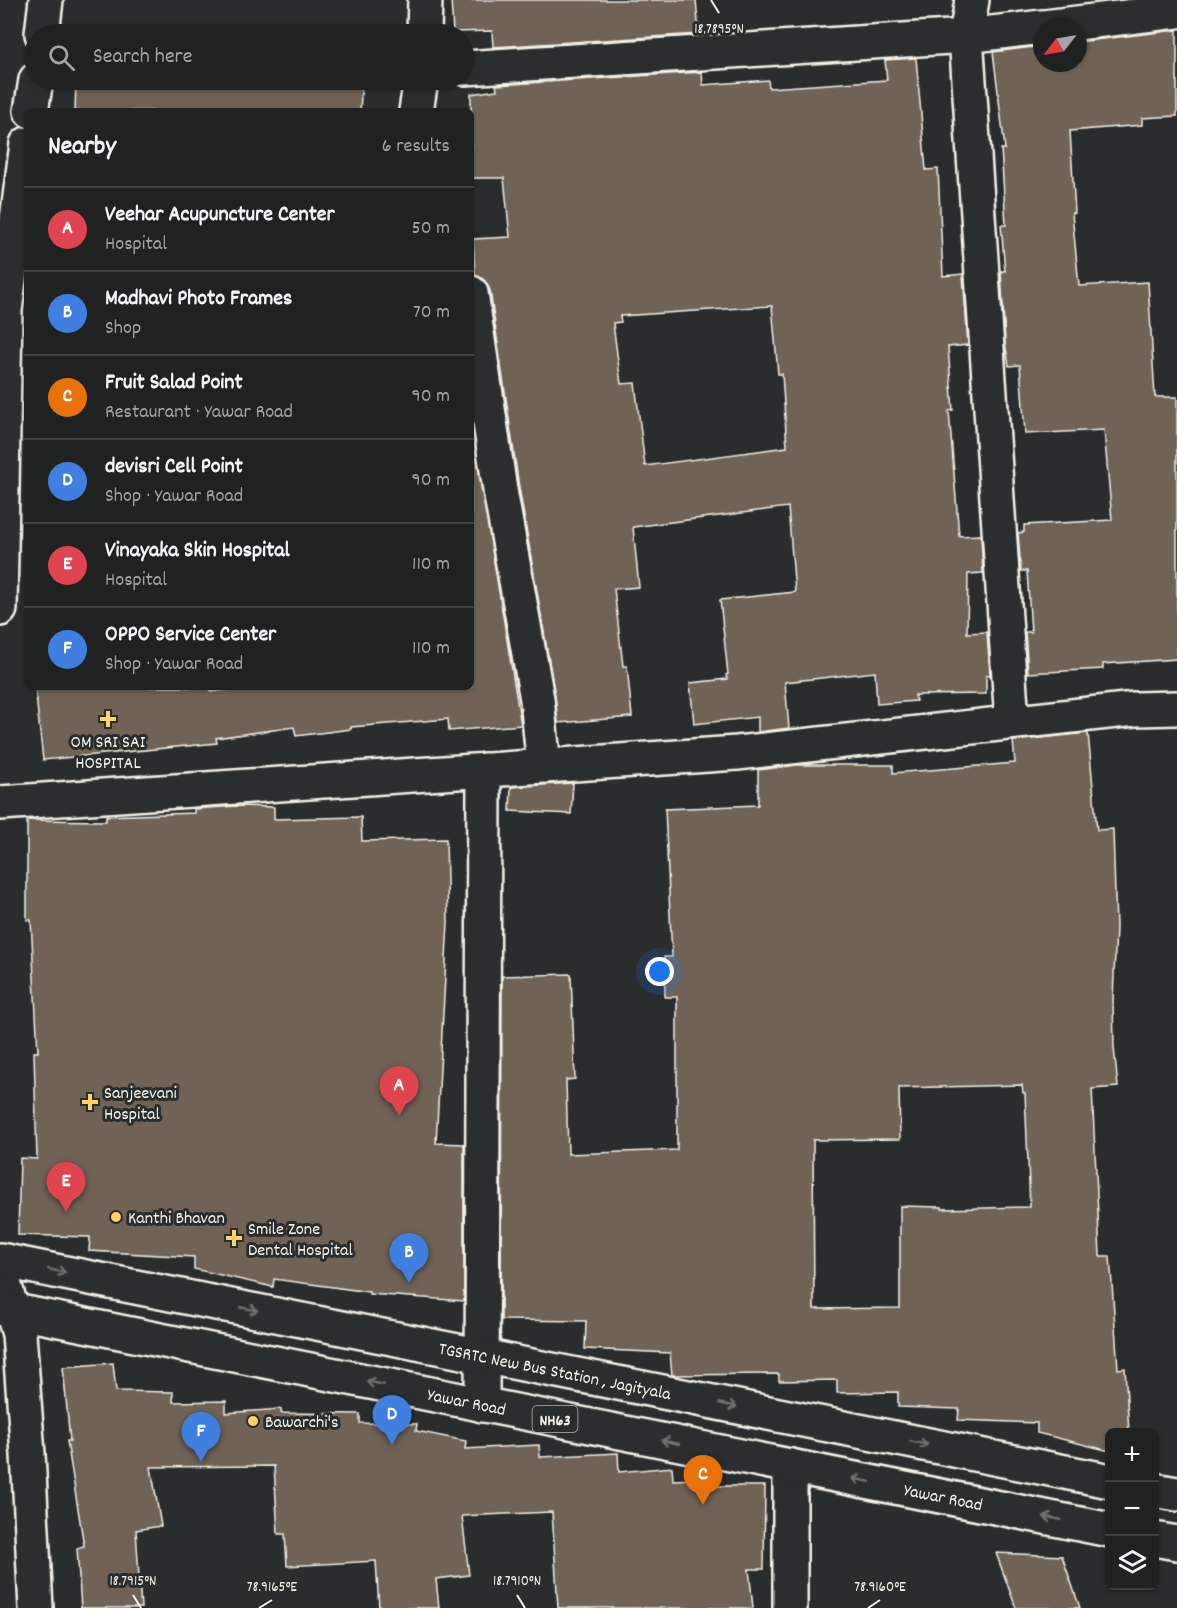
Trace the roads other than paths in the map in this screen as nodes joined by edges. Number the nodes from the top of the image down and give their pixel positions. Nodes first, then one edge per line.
1 (46, 0) edge
2 (425, 0) edge
3 (972, 0) edge
4 (1177, 11) edge
5 (1087, 22) edge
6 (43, 24) edge
7 (424, 24) edge
8 (1033, 28) edge
9 (966, 36) junction
10 (474, 67) edge
11 (35, 90) edge
12 (419, 90) edge
13 (32, 108) edge
14 (416, 108) edge
15 (24, 167) edge
16 (474, 313) edge
17 (0, 609) edge
18 (1177, 708) edge
19 (1012, 722) junction
20 (543, 766) junction
21 (484, 770) junction
22 (0, 803) edge
23 (0, 1260) edge
24 (0, 1269) edge
25 (6, 1310) edge
26 (482, 1355) junction
27 (482, 1405) junction
28 (790, 1466) junction
29 (1105, 1480) edge
30 (1159, 1491) edge
31 (1177, 1494) edge
32 (1105, 1529) edge
33 (1159, 1540) edge
34 (1177, 1543) edge
35 (36, 1608) edge
36 (790, 1608) edge

1 - 6 main road
2 - 7 main road
3 - 9 main road
4 - 5 main road
8 - 9 main road
9 - 10 main road
9 - 19 main road
11 - 13 main road
12 - 14 main road
15 - 17 main road
16 - 20 main road
18 - 19 main road
19 - 20 main road
20 - 21 main road
21 - 22 main road
21 - 26 main road
23 -> 26 main road, TGSRTC New Bus Station , Jagityala
24 - 25 main road
27 -> 25 main road, Yawar Road / NH63
25 - 35 main road
26 - 27 main road
26 -> 29 main road, TGSRTC New Bus Station , Jagityala
28 -> 27 main road, Yawar Road / NH63
32 -> 28 main road, Yawar Road / NH63
28 - 36 main road
30 - 31 main road
33 - 34 main road

